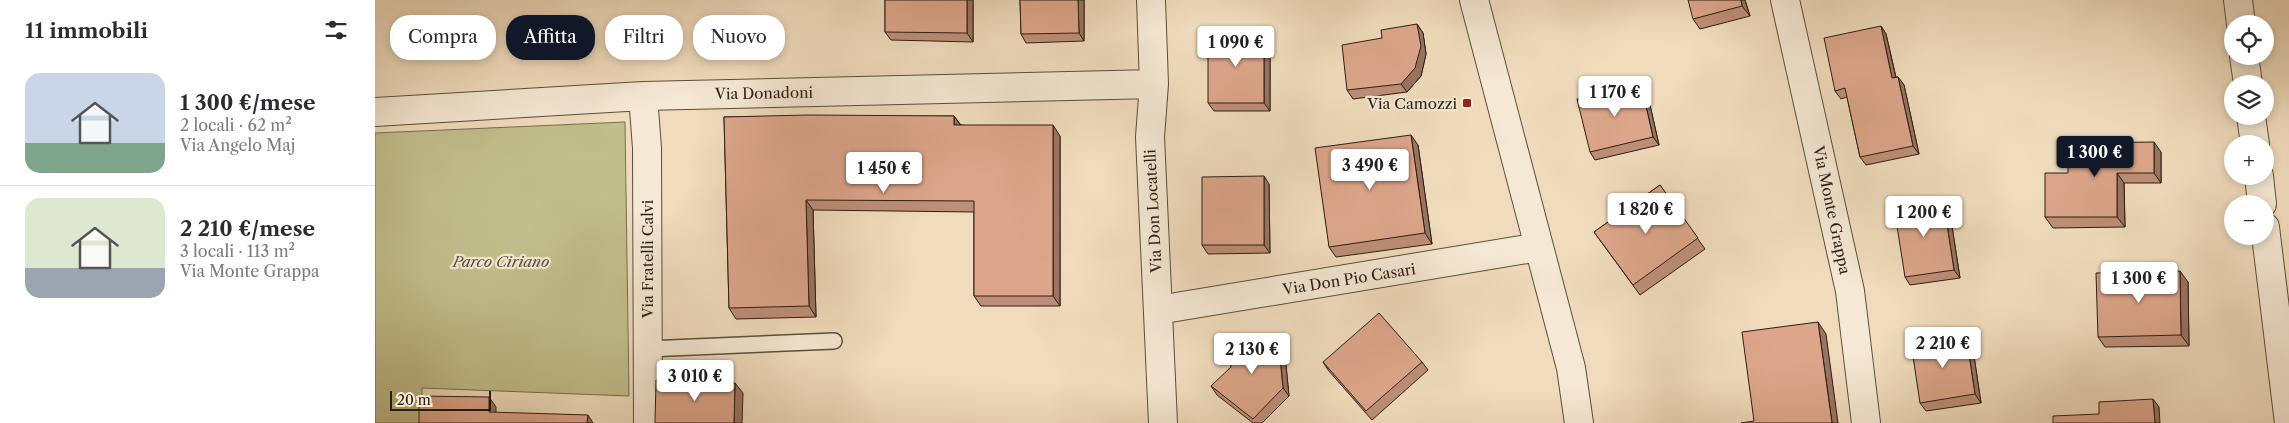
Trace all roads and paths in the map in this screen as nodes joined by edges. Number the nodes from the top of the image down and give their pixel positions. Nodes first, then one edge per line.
1 (1151, 0) edge
2 (1474, 0) edge
3 (1785, 0) edge
4 (2238, 0) edge
5 (2240, 15) edge
6 (1154, 84) junction
7 (643, 96) junction
8 (375, 112) edge
9 (2267, 245) edge
10 (1539, 248) junction
11 (1158, 310) junction
12 (834, 341) dead end
13 (647, 349) junction
14 (647, 423) edge
15 (1163, 423) edge
16 (1579, 423) edge
17 (1867, 423) edge
18 (2289, 423) edge

1 - 6 street, Via Don Locatelli
2 - 10 street
3 - 17 street, Via Monte Grappa
4 - 5 street
6 - 7 street, Via Donadoni
6 - 11 street, Via Don Locatelli
7 - 8 street, Via Donadoni
7 - 13 street, Via Fratelli Calvi
9 - 18 street
10 - 11 street, Via Don Pio Casari
10 - 16 street
11 - 15 street, Via Don Locatelli
12 - 13 lane
13 - 14 street, Via Fratelli Calvi

